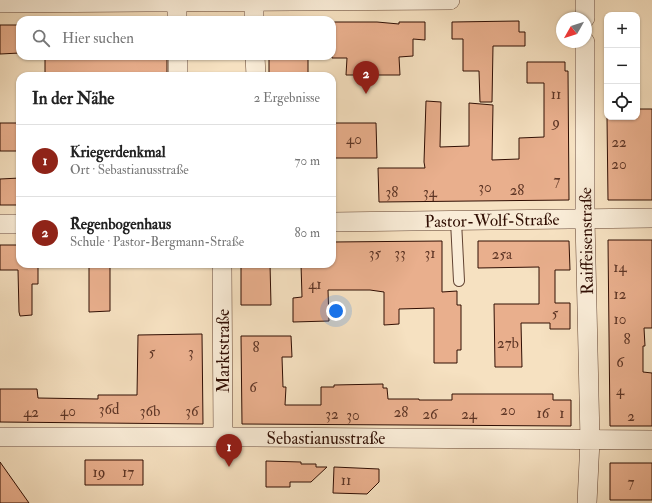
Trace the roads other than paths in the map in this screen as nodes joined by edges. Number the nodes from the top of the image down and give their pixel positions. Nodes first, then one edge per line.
1 (450, 0) edge
2 (585, 0) edge
3 (217, 1) edge
4 (0, 4) edge
5 (177, 11) edge
6 (254, 11) edge
7 (585, 12) edge
8 (585, 48) edge
9 (178, 60) edge
10 (256, 60) edge
11 (178, 72) edge
12 (256, 72) edge
13 (652, 218) edge
14 (585, 219) junction
15 (456, 221) junction
16 (336, 222) edge
17 (0, 224) edge
18 (16, 224) edge
19 (222, 268) edge
20 (459, 281) dead end
21 (0, 437) edge
22 (223, 437) junction
23 (590, 440) junction
24 (652, 440) edge
25 (587, 503) edge

1 - 6 street
2 - 7 street
3 - 5 street
3 - 6 street
4 - 5 street
8 - 14 street, Raiffeisenstraße
9 - 11 street
10 - 12 street
13 - 14 street, Pastor-Wolf-Straße
14 - 15 street, Pastor-Wolf-Straße
14 - 23 street, Raiffeisenstraße
15 - 16 street, Pastor-Wolf-Straße
15 - 20 lane
17 - 18 street
19 - 22 street, Marktstraße
21 - 22 street, Sebastianusstraße
22 - 23 street, Sebastianusstraße
23 - 24 street, Sebastianusstraße
23 - 25 street, Raiffeisenstraße

